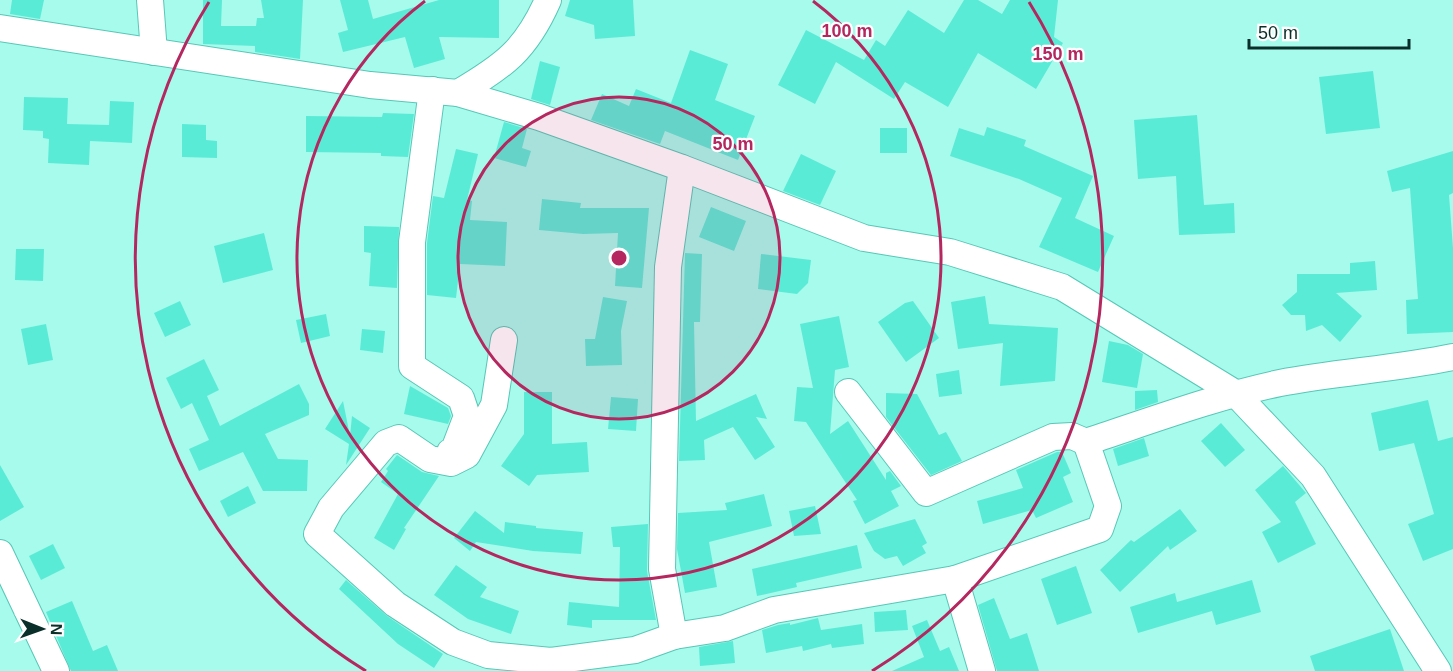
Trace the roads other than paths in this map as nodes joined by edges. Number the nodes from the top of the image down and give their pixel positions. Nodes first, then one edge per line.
1 (150, 0) edge
2 (548, 0) edge
3 (0, 28) edge
4 (154, 52) junction
5 (432, 90) junction
6 (458, 93) junction
7 (682, 168) junction
8 (504, 340) dead end
9 (1453, 357) edge
10 (848, 392) dead end
11 (1235, 393) junction
12 (1086, 441) junction
13 (430, 459) junction
14 (0, 553) edge
15 (956, 579) junction
16 (675, 636) junction
17 (56, 671) edge
18 (982, 671) edge
19 (1438, 671) edge

1 - 4 street
2 - 6 street
3 - 4 street
4 - 5 street
5 - 6 street
5 - 13 street
6 - 7 street
7 - 11 street
7 - 16 street
8 - 13 street
9 - 11 street
10 - 12 street
11 - 12 street
11 - 19 street
12 - 15 street
13 - 16 street
14 - 17 street
15 - 16 street
15 - 18 street

